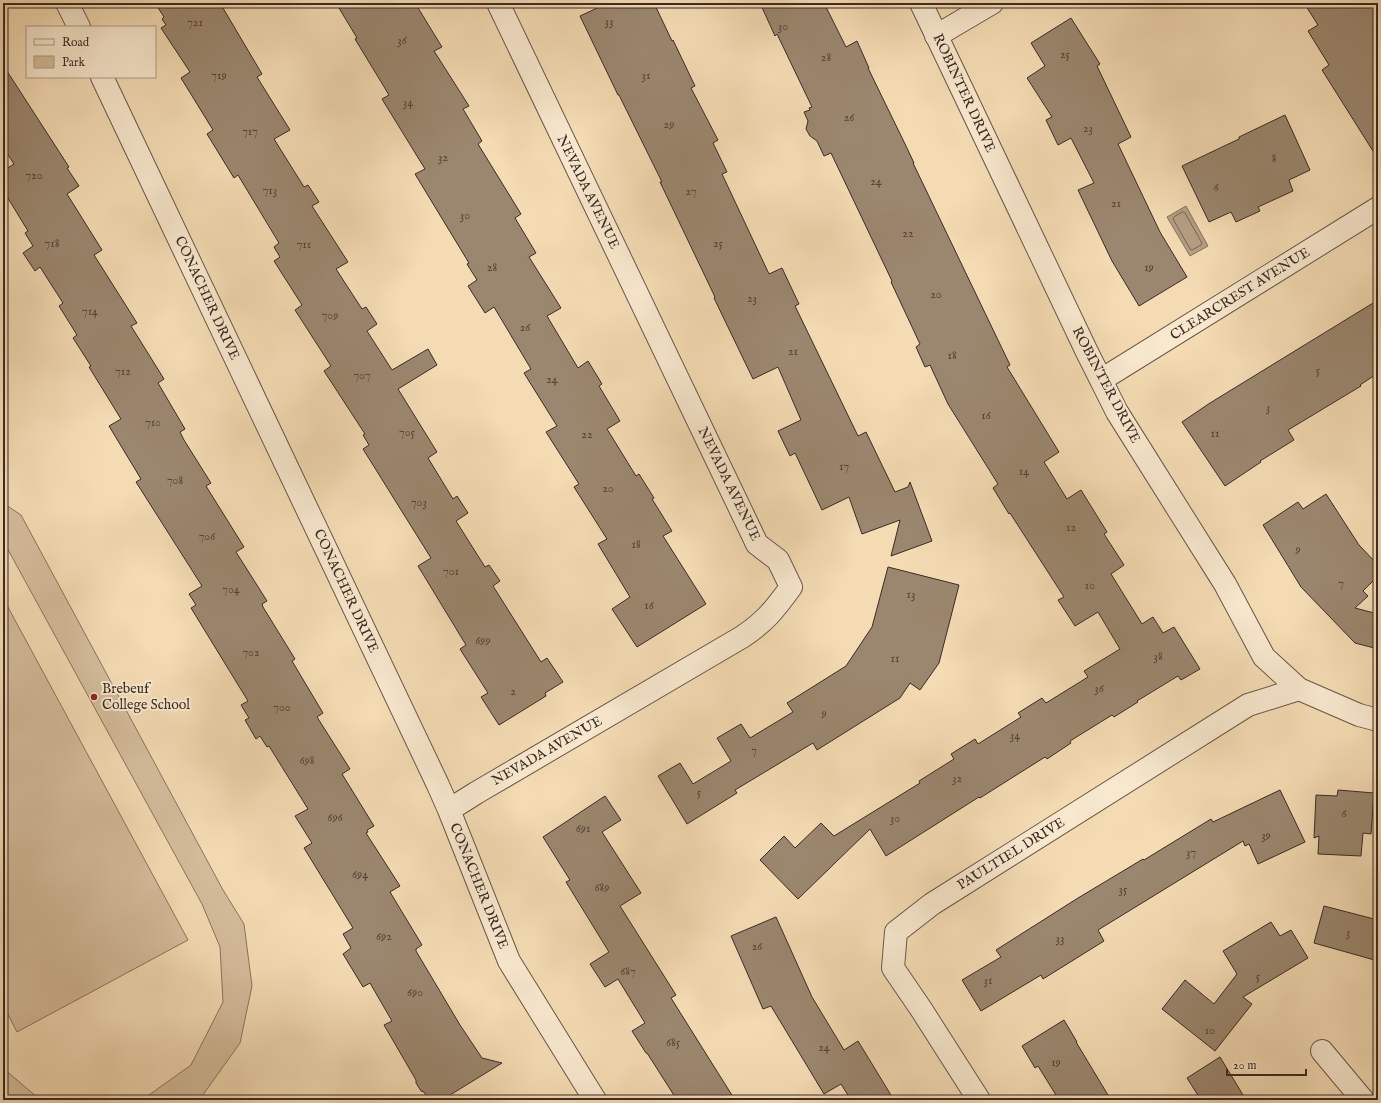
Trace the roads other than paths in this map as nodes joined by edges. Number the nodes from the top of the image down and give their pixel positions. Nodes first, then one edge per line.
1 (67, 3) edge
2 (498, 3) edge
3 (921, 3) edge
4 (992, 3) edge
5 (78, 26) edge
6 (936, 36) junction
7 (102, 78) edge
8 (1378, 208) edge
9 (1101, 380) junction
10 (1298, 689) junction
11 (1378, 720) edge
12 (449, 810) junction
13 (1322, 1051) dead end
14 (595, 1100) edge
15 (979, 1100) edge
16 (1363, 1100) edge

1 - 5 street
2 - 12 street, NEVADA AVENUE
3 - 6 street, ROBINTER DRIVE
4 - 6 street
6 - 9 street, ROBINTER DRIVE
7 - 12 street, CONACHER DRIVE
8 - 9 street, CLEARCREST AVENUE
9 - 10 street, ROBINTER DRIVE
10 - 11 street, ROBINTER DRIVE
10 - 15 street, PAULTIEL DRIVE
12 - 14 street, CONACHER DRIVE
13 - 16 street

